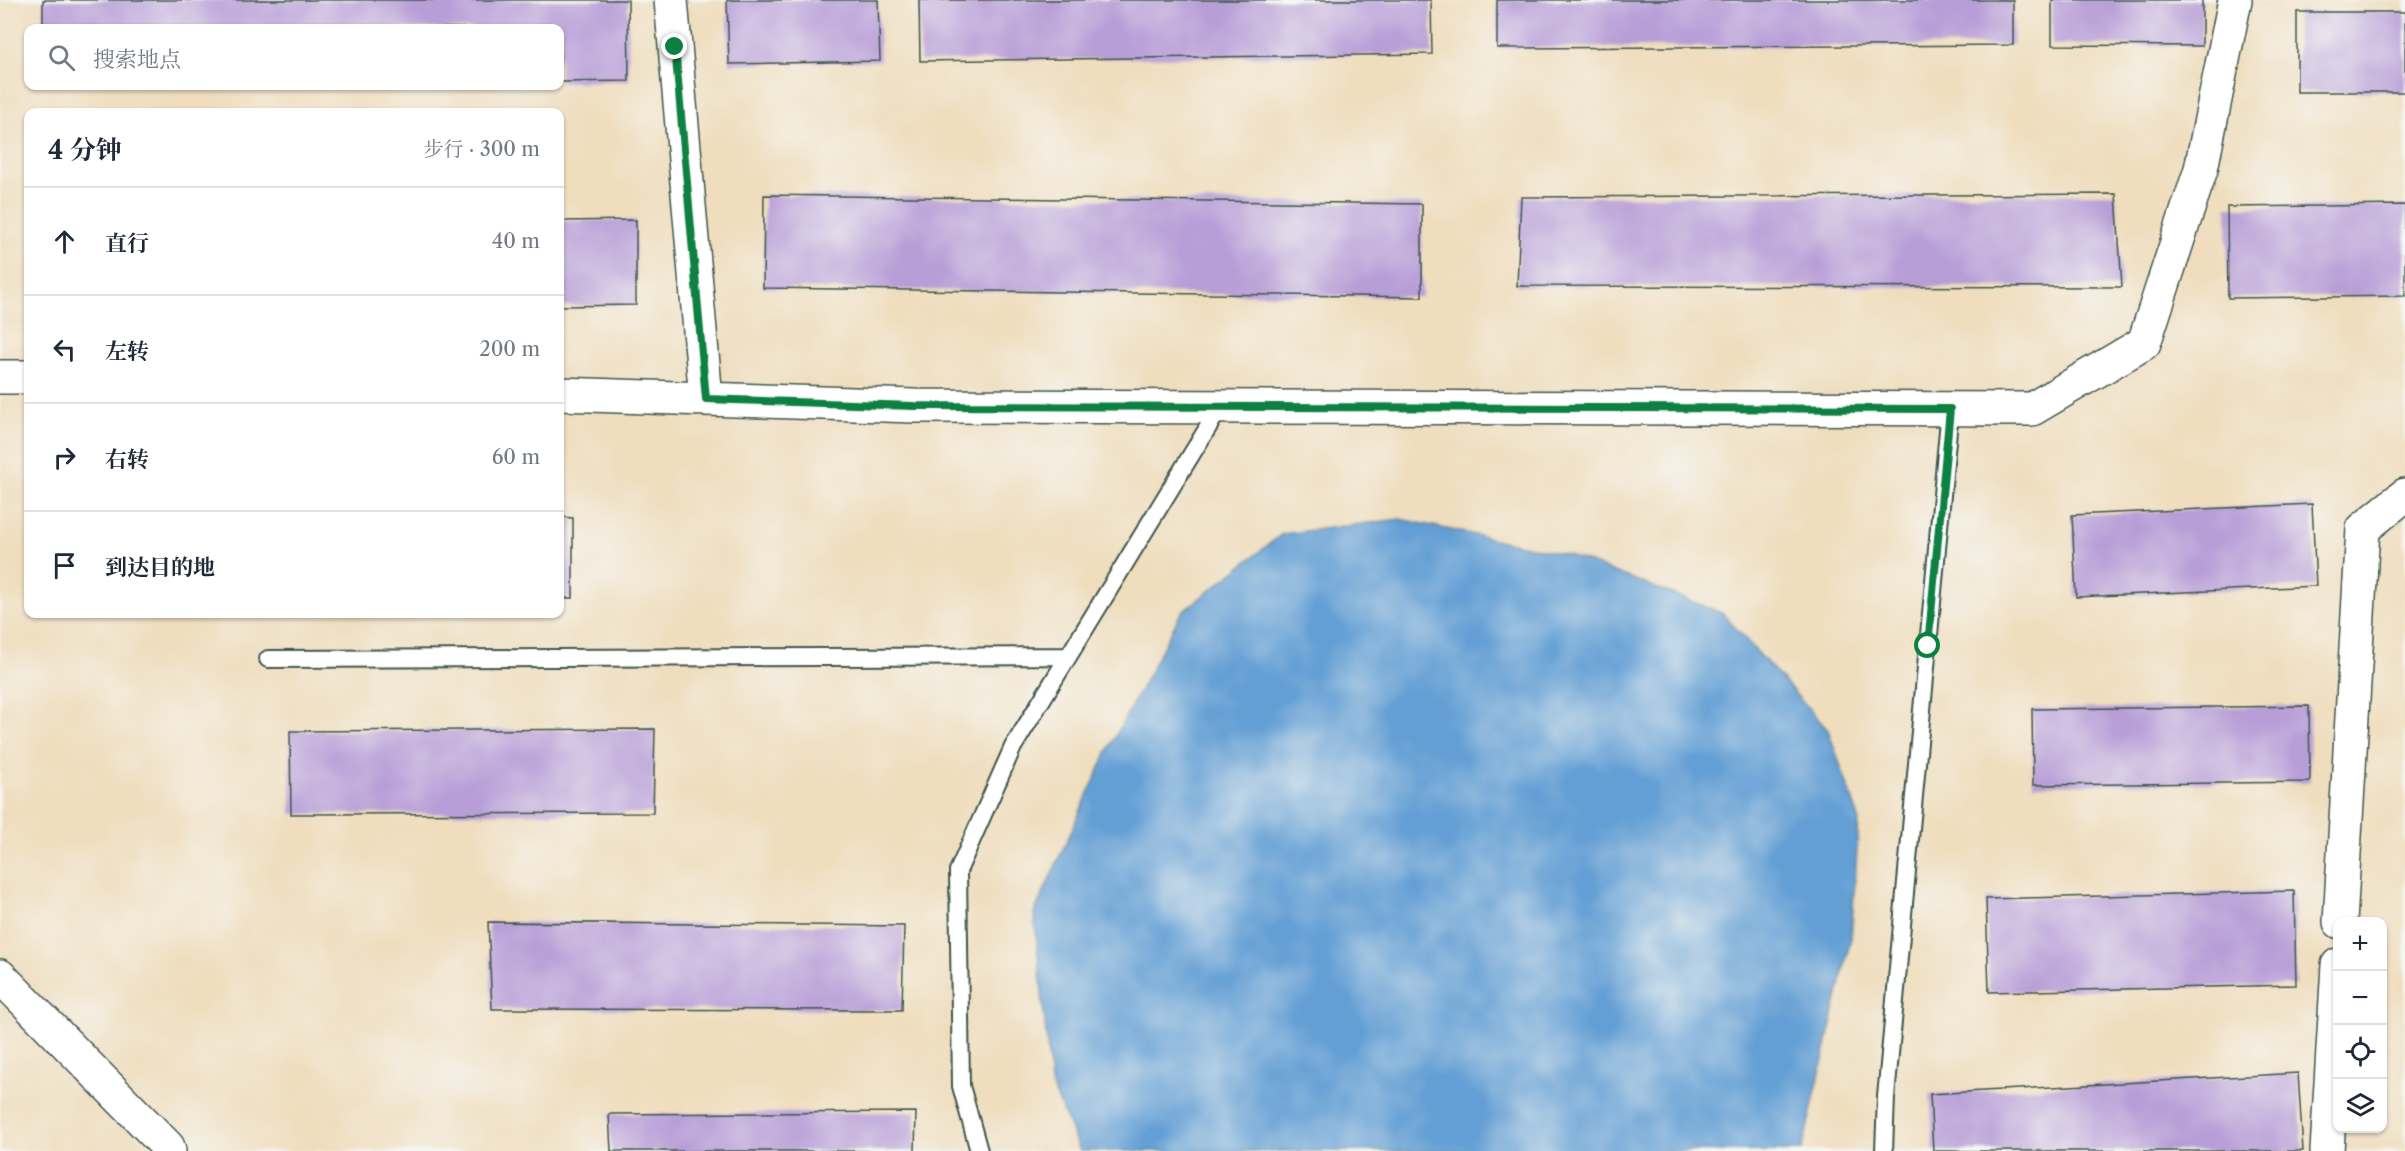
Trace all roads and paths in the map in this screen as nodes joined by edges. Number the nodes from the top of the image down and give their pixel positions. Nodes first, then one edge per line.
1 (671, 0) edge
2 (2235, 0) edge
3 (0, 377) edge
4 (24, 377) edge
5 (564, 394) edge
6 (706, 399) junction
7 (1221, 406) junction
8 (1950, 409) junction
9 (2405, 495) edge
10 (1068, 656) junction
11 (268, 659) dead end
12 (2340, 917) edge
13 (2337, 971) edge
14 (0, 976) edge
15 (169, 1151) edge
16 (979, 1151) edge
17 (1884, 1151) edge
18 (2327, 1151) edge

1 - 6 street
2 - 8 street
3 - 4 street
5 - 6 street
6 - 7 street
7 - 8 street
7 - 10 lane
8 - 17 lane
9 - 12 street
10 - 11 lane
10 - 16 lane
13 - 18 street
14 - 15 street

